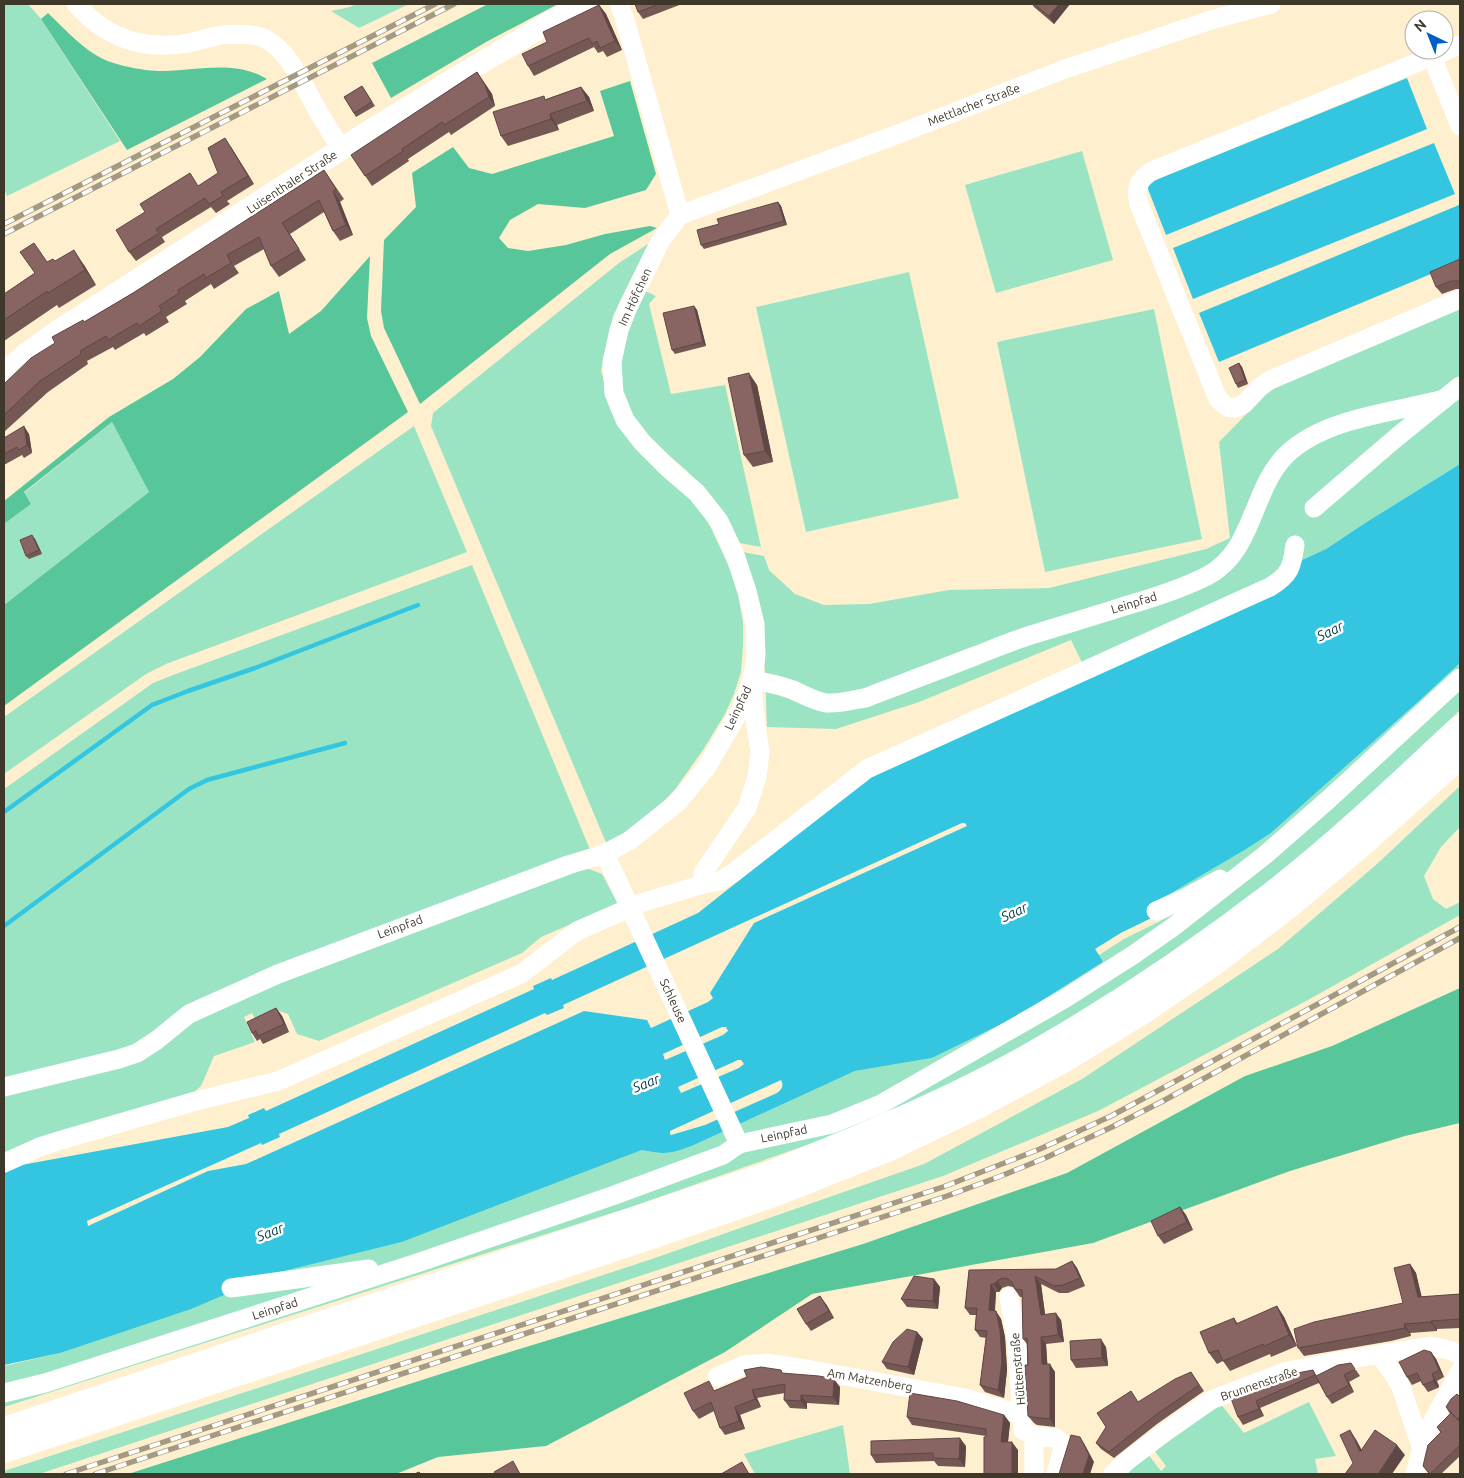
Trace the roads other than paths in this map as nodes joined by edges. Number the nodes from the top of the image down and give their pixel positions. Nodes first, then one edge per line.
1 (76, 4) edge
2 (589, 4) edge
3 (619, 4) edge
4 (1271, 4) edge
5 (1425, 60) edge
6 (1433, 60) edge
7 (1460, 126) edge
8 (342, 150) junction
9 (680, 215) junction
10 (1460, 298) edge
11 (4, 373) edge
12 (1460, 386) edge
13 (1444, 399) junction
14 (1314, 508) dead end
15 (1295, 545) dead end
16 (1460, 678) edge
17 (752, 680) junction
18 (1460, 728) edge
19 (1460, 756) edge
20 (604, 854) junction
21 (1265, 855) junction
22 (704, 884) junction
23 (1156, 911) dead end
24 (4, 1087) edge
25 (736, 1138) junction
26 (4, 1163) edge
27 (418, 1263) junction
28 (231, 1288) dead end
29 (1010, 1297) dead end
30 (1380, 1354) junction
31 (1459, 1360) edge
32 (717, 1376) dead end
33 (4, 1393) edge
34 (1022, 1415) junction
35 (4, 1430) edge
36 (1034, 1436) junction
37 (1421, 1446) junction
38 (4, 1450) edge
39 (1034, 1474) edge
40 (1056, 1474) edge
41 (1113, 1474) edge
42 (1415, 1474) edge

1 - 8 street
2 - 8 main road, Luisenthaler Straße
3 - 9 street
4 - 9 street, Mettlacher Straße
5 - 10 street
6 - 7 street
8 - 11 main road, Luisenthaler Straße
9 - 17 street, Im Höfchen
12 - 13 street, Leinpfad
13 - 14 street
13 - 17 street, Leinpfad
15 - 22 street
16 - 21 street, Leinpfad
17 - 20 street, Leinpfad
17 - 22 street
18 - 35 highway
19 - 38 highway
20 - 24 street, Leinpfad
20 - 25 street, Schleuse
21 - 23 street
21 - 25 street, Leinpfad
22 - 26 street
25 - 27 street, Leinpfad
27 - 28 street
27 - 33 street, Leinpfad
29 - 34 street, Hüttenstraße
30 - 31 street, Brunnenstraße
30 - 37 street
30 - 41 street, Brunnenstraße
31 - 37 street, Brunnenstraße
32 - 34 street, Am Matzenberg
34 - 36 street, Hüttenstraße
36 - 39 street
36 - 40 street
37 - 42 street, Brunnenstraße

